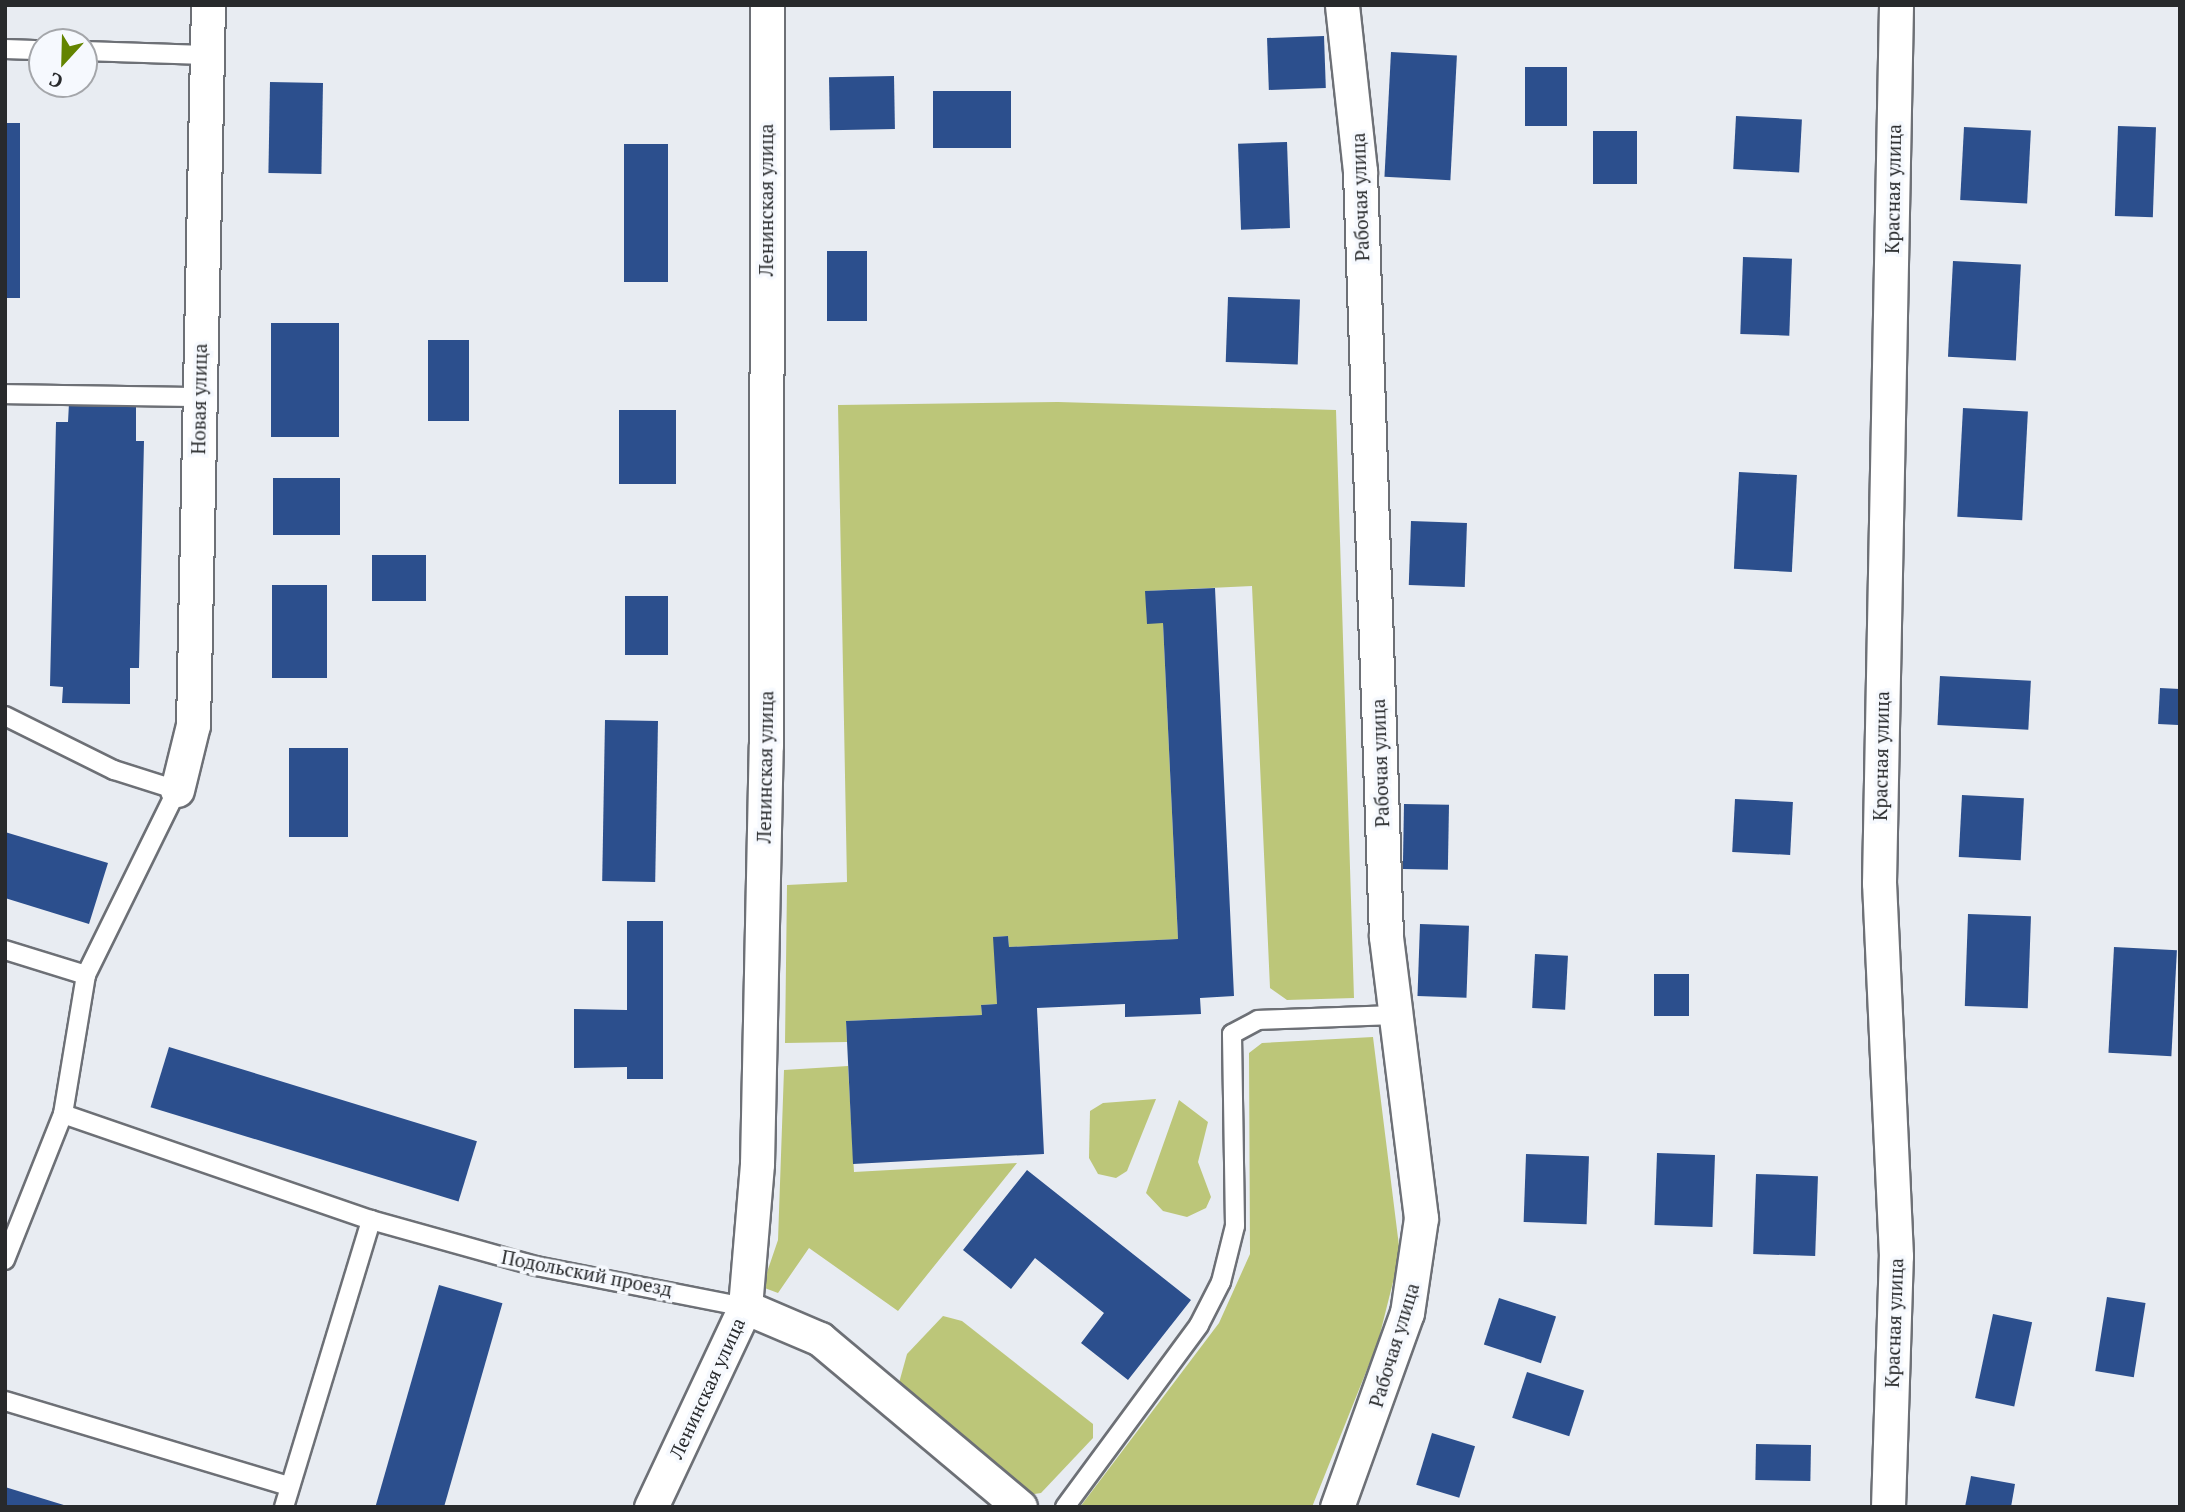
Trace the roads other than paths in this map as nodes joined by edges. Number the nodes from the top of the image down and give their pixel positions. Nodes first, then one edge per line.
1 (208, 5) edge
2 (767, 5) edge
3 (1342, 5) edge
4 (1896, 5) edge
5 (5, 49) edge
6 (28, 50) edge
7 (98, 51) edge
8 (205, 55) junction
9 (5, 394) edge
10 (199, 397) junction
11 (5, 716) edge
12 (177, 790) junction
13 (5, 950) edge
14 (86, 975) junction
15 (1393, 1015) junction
16 (63, 1114) junction
17 (371, 1220) junction
18 (5, 1260) edge
19 (745, 1307) junction
20 (5, 1401) edge
21 (289, 1486) junction
22 (284, 1507) edge
23 (652, 1507) edge
24 (1020, 1507) edge
25 (1065, 1507) edge
26 (1337, 1507) edge
27 (1888, 1507) edge

1 - 8 street, Новая улица
2 - 19 street, Ленинская улица
3 - 15 street, Рабочая улица
4 - 27 street, Красная улица
5 - 6 lane
7 - 8 lane
8 - 10 street, Новая улица
9 - 10 lane
10 - 12 street, Новая улица
11 - 12 lane
12 - 14 lane
13 - 14 lane
14 - 16 lane
15 - 25 lane
15 - 26 street, Рабочая улица
16 - 17 lane, Подольский проезд
16 - 18 lane
17 - 19 lane, Подольский проезд
17 - 21 lane
19 - 23 street, Ленинская улица
19 - 24 street, Подольский проезд
20 - 21 lane
21 - 22 lane

